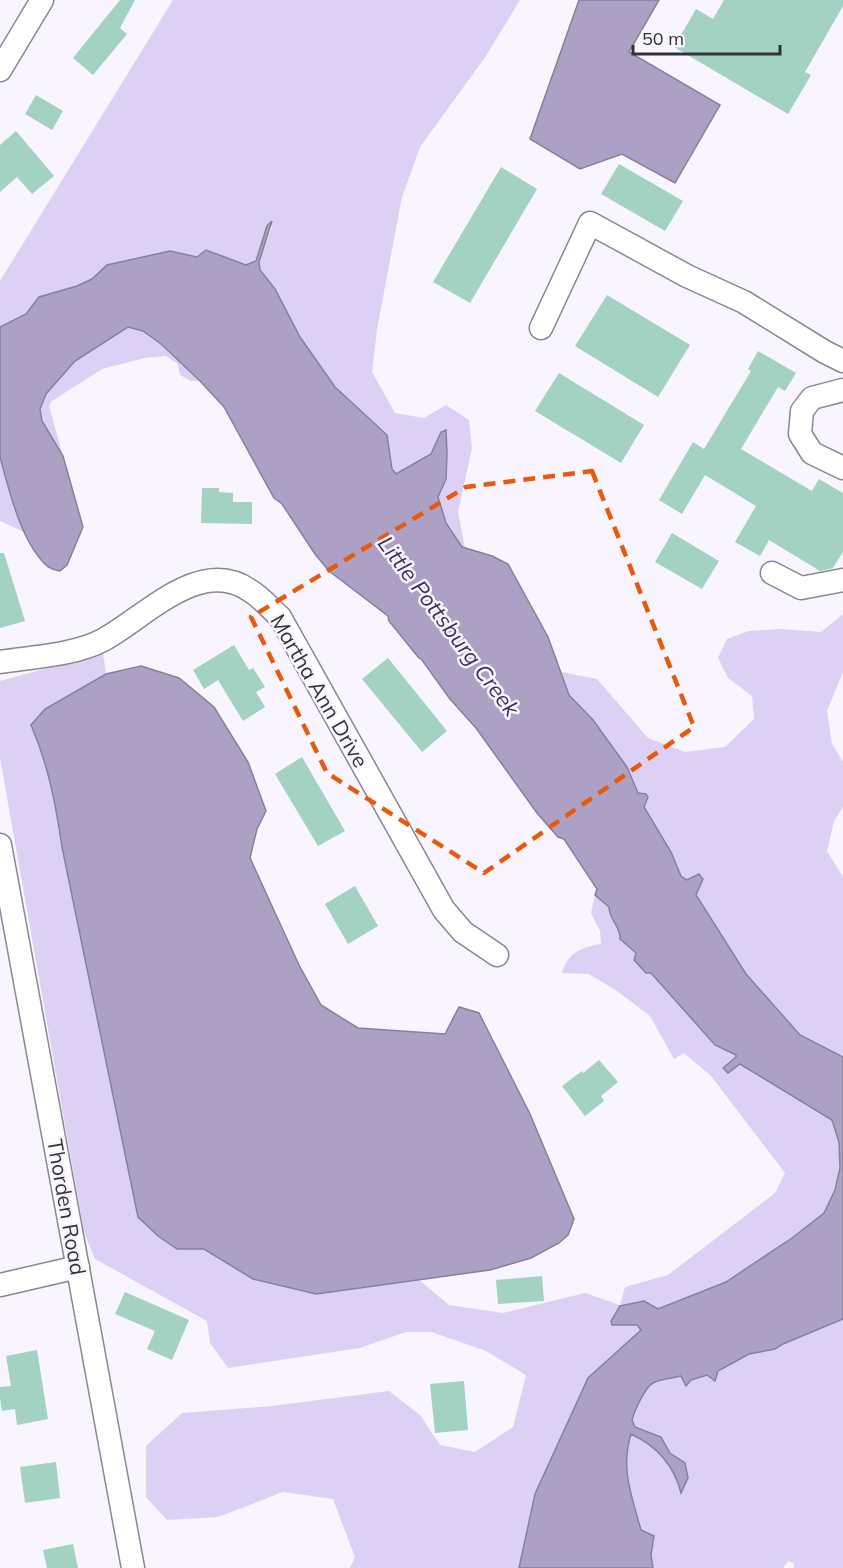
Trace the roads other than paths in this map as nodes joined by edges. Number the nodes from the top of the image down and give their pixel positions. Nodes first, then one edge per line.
1 (42, 0) edge
2 (0, 70) edge
3 (541, 328) dead end
4 (843, 361) edge
5 (843, 390) edge
6 (843, 468) edge
7 (772, 573) dead end
8 (843, 580) edge
9 (0, 662) edge
10 (0, 845) edge
11 (497, 955) dead end
12 (78, 1267) junction
13 (0, 1285) edge
14 (133, 1568) edge

1 - 2 street
3 - 4 street
5 - 6 street
7 - 8 street
9 - 11 street, Martha Ann Drive
10 - 12 street, Thorden Road
12 - 13 street
12 - 14 street, Thorden Road

